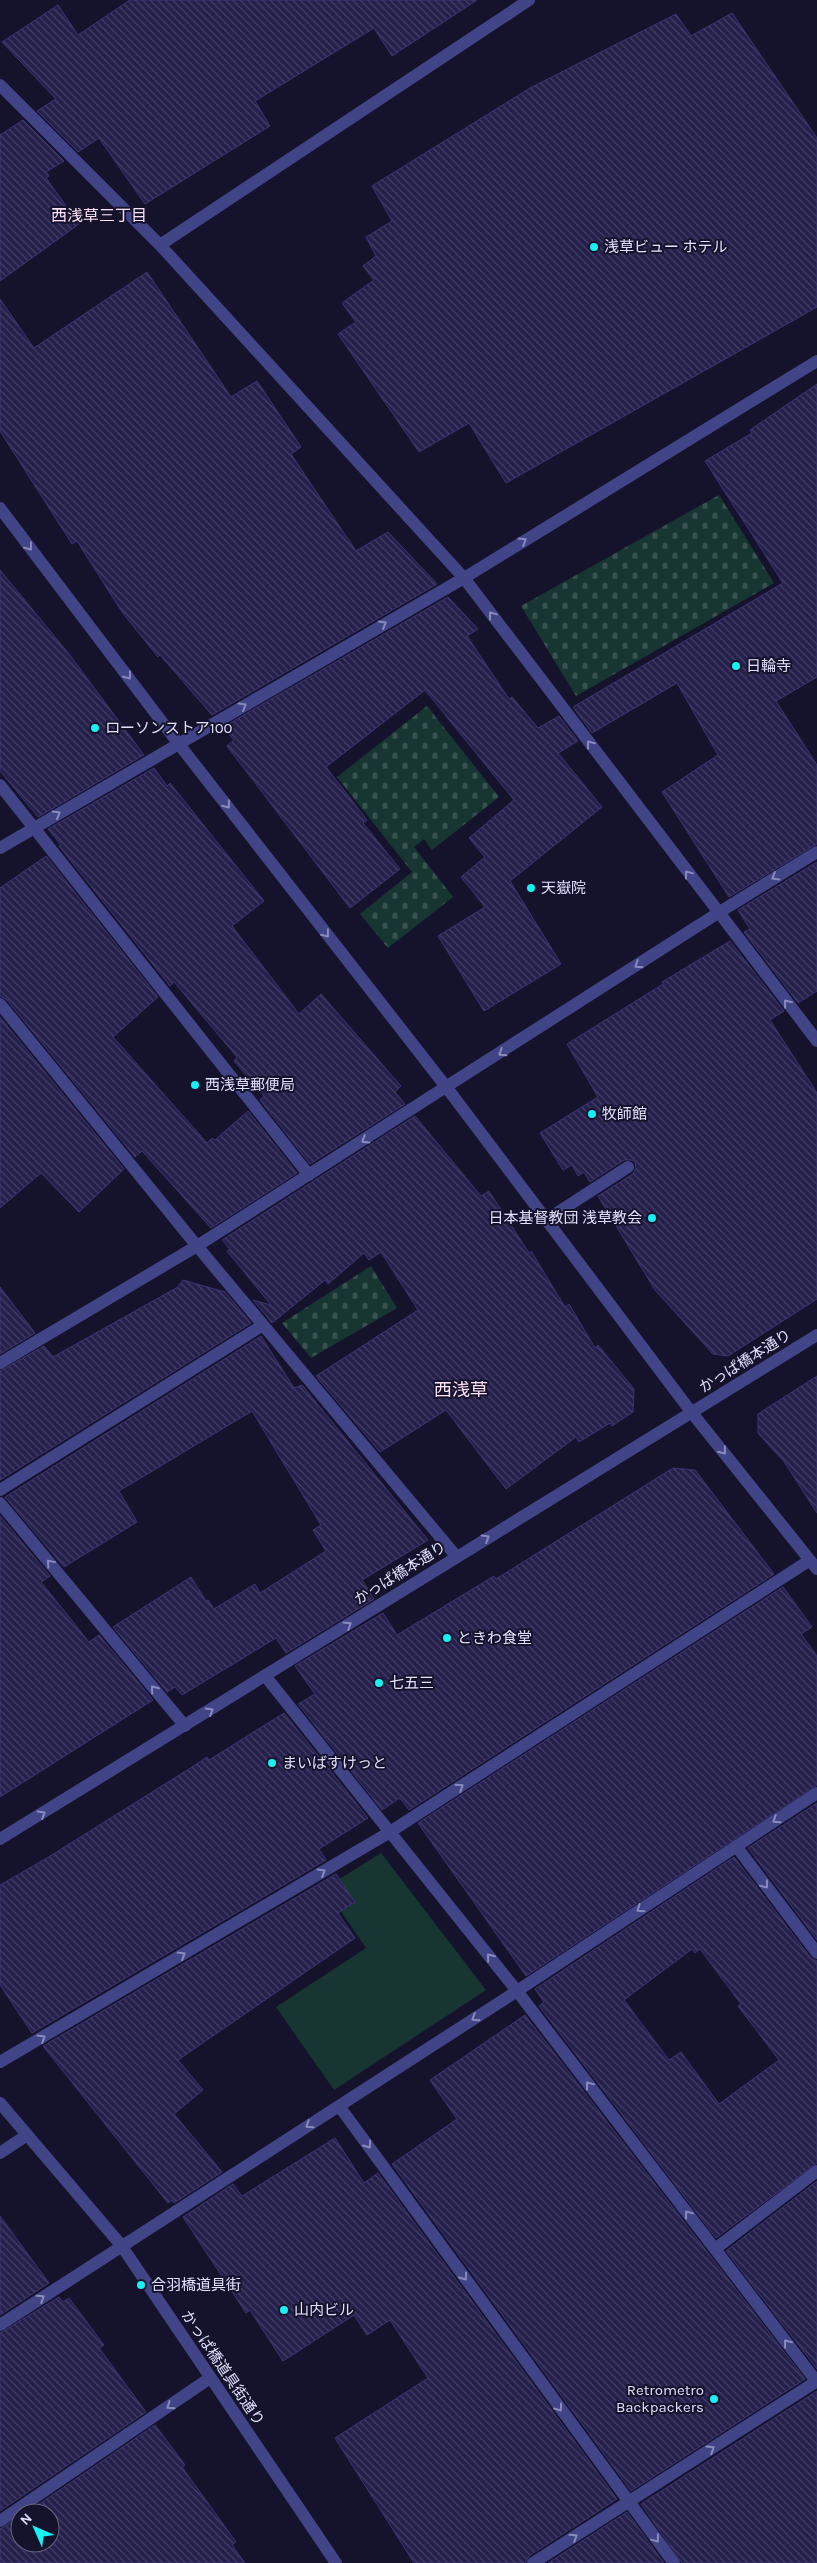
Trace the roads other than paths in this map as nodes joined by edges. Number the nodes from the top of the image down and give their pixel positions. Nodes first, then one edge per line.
1 (529, 0) edge
2 (0, 85) edge
3 (160, 245) junction
4 (817, 361) edge
5 (0, 508) edge
6 (464, 578) junction
7 (178, 743) junction
8 (0, 785) edge
9 (34, 828) junction
10 (0, 848) edge
11 (817, 852) edge
12 (718, 913) junction
13 (0, 1004) edge
14 (817, 1041) edge
15 (447, 1088) junction
16 (628, 1167) dead end
17 (310, 1175) junction
18 (546, 1220) junction
19 (197, 1246) junction
20 (263, 1325) junction
21 (817, 1335) edge
22 (0, 1363) edge
23 (692, 1413) junction
24 (0, 1490) edge
25 (0, 1503) edge
26 (456, 1556) junction
27 (814, 1565) edge
28 (266, 1677) junction
29 (184, 1726) junction
30 (817, 1794) edge
31 (390, 1832) junction
32 (0, 1839) edge
33 (736, 1846) junction
34 (817, 1953) edge
35 (517, 1991) junction
36 (0, 2062) edge
37 (0, 2103) edge
38 (339, 2106) junction
39 (27, 2135) junction
40 (0, 2153) edge
41 (817, 2171) edge
42 (121, 2245) junction
43 (715, 2248) junction
44 (0, 2325) edge
45 (210, 2378) junction
46 (817, 2381) edge
47 (628, 2502) junction
48 (0, 2521) edge
49 (336, 2563) edge
50 (533, 2563) edge
51 (674, 2563) edge

1 - 3 street
2 - 3 street
3 - 6 street
6 -> 4 street
5 -> 7 street
7 -> 6 street
12 -> 6 street
9 -> 7 street
7 -> 15 street
8 - 9 street
9 - 10 street
9 - 17 street
11 -> 12 street
14 -> 12 street
12 -> 15 street
13 - 19 street
15 -> 17 street
15 - 18 street
16 - 18 street
17 - 19 street
18 - 23 street
19 - 20 street
19 - 22 street
20 - 24 street
20 - 26 street
21 - 23 street, かっぱ橋本通り
26 -> 23 street, かっぱ橋本通り
23 -> 27 street
29 -> 25 street
28 -> 26 street, かっぱ橋本通り
31 -> 27 street
29 -> 28 street, かっぱ橋本通り
28 - 31 street
32 -> 29 street, かっぱ橋本通り
30 -> 33 street
35 -> 31 street
36 -> 31 street
33 -> 34 street
33 -> 35 street
35 -> 38 street
43 -> 35 street
37 - 39 street, かっぱ橋道具街通り
38 -> 42 street
38 -> 47 street
39 - 40 street
39 - 42 street, かっぱ橋道具街通り
41 - 43 street
44 -> 42 street
42 - 45 street, かっぱ橋道具街通り
46 -> 43 street
45 -> 48 street
45 - 49 street, かっぱ橋道具街通り
47 -> 46 street
50 -> 47 street
47 -> 51 street

